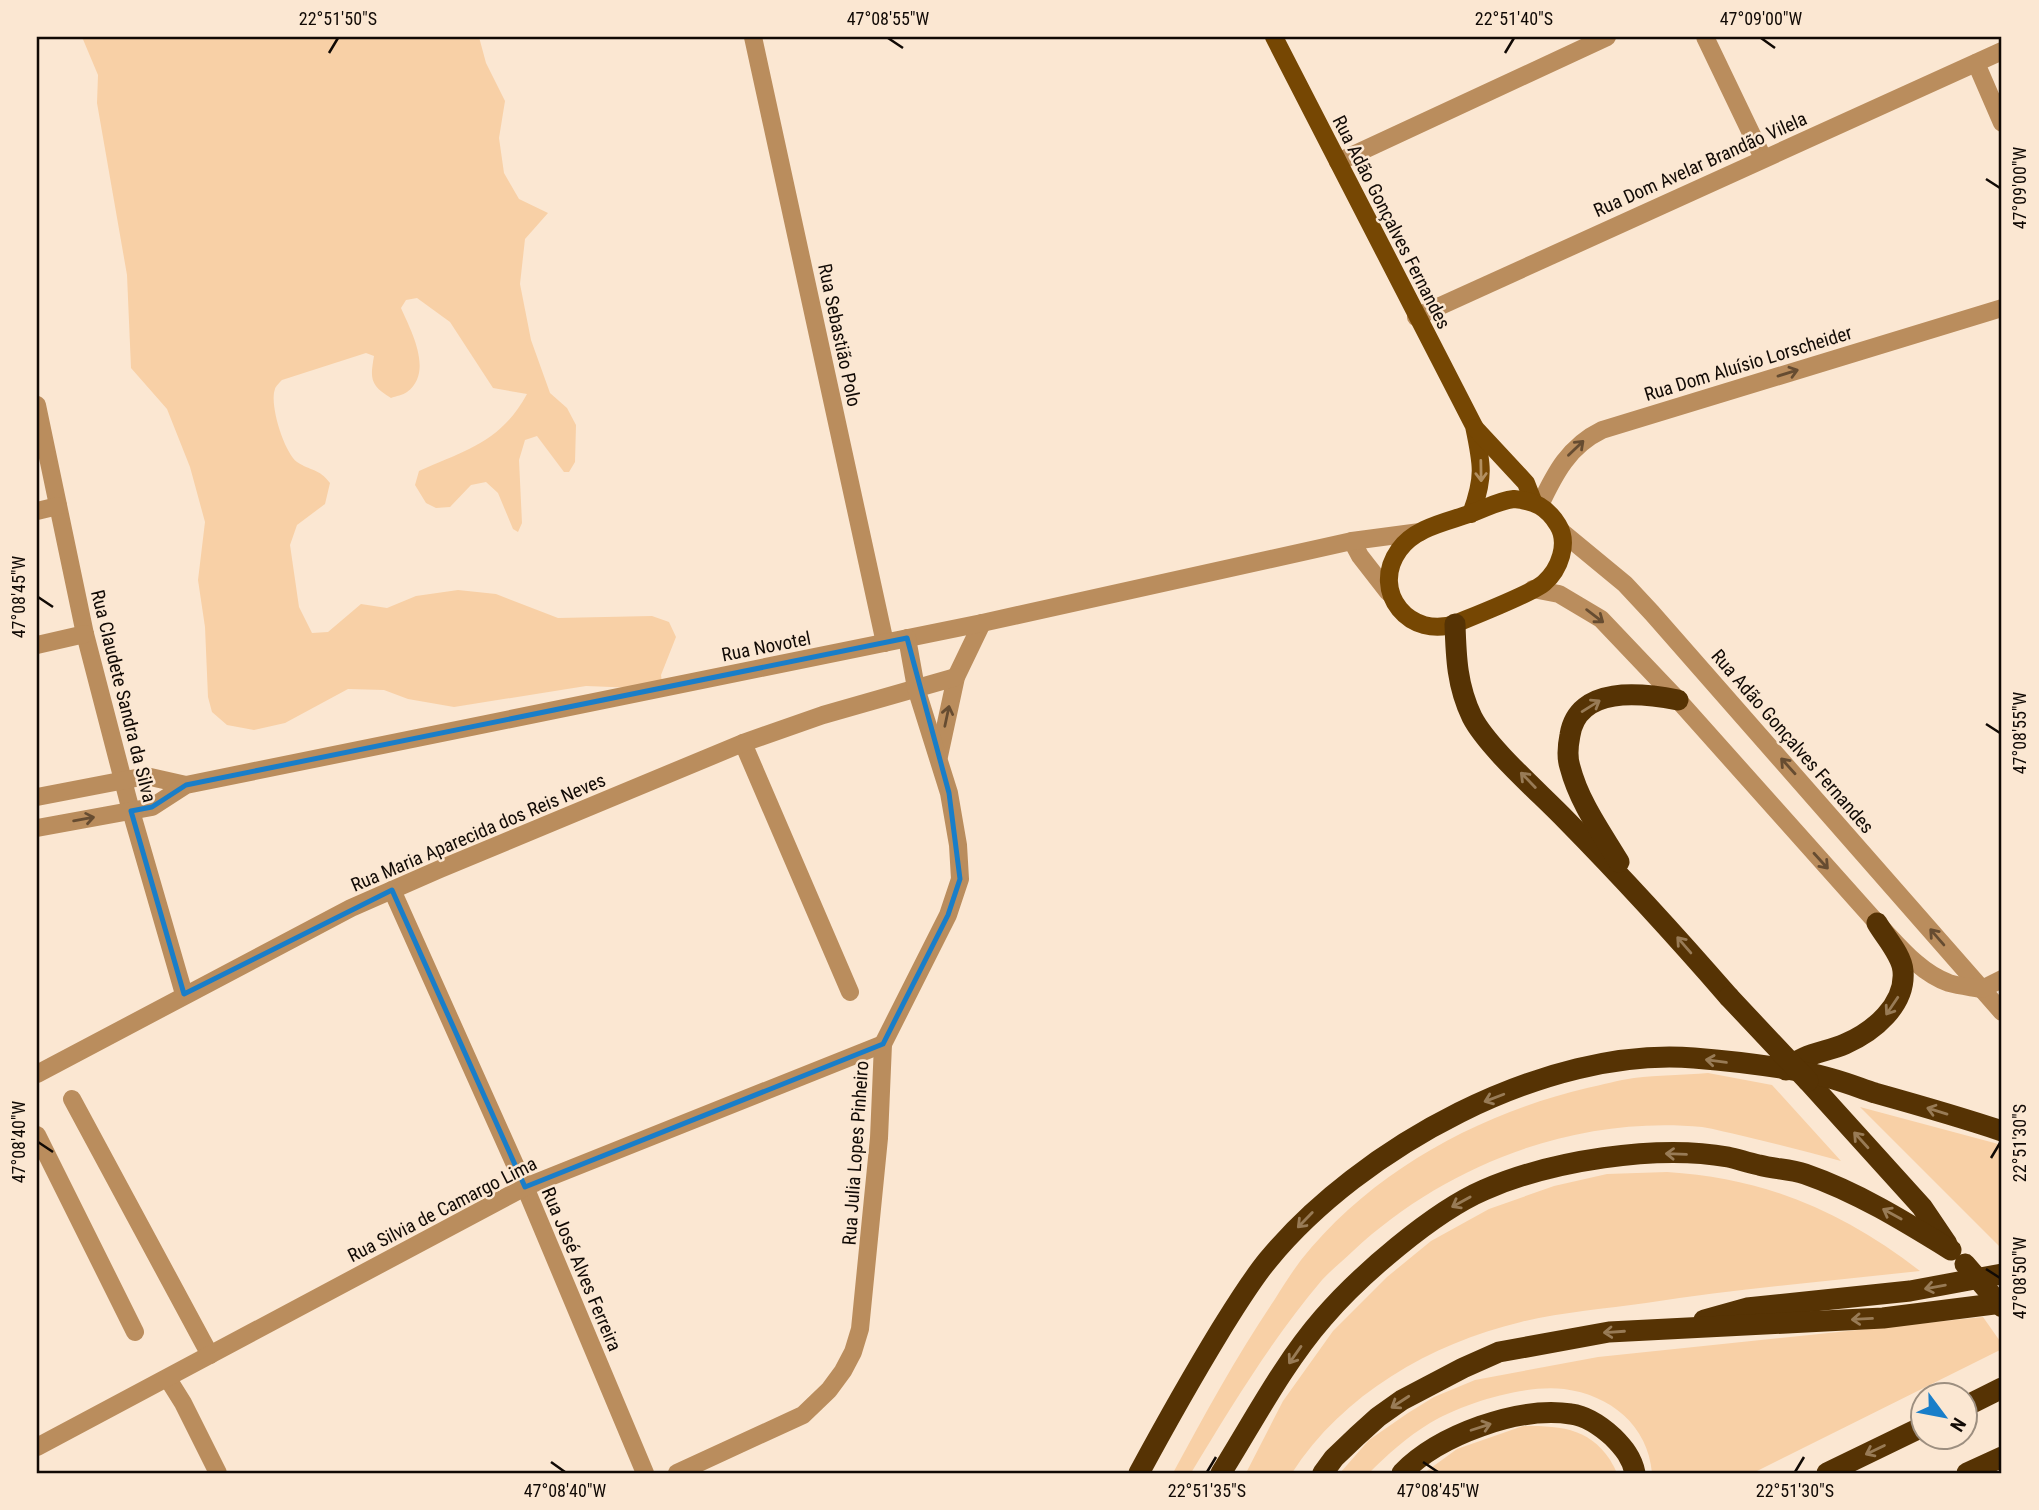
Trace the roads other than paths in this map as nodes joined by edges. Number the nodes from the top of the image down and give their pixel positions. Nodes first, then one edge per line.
1 (753, 37) edge
2 (1274, 37) edge
3 (1607, 37) edge
4 (1705, 37) edge
5 (2002, 51) edge
6 (1976, 62) junction
7 (2002, 122) edge
8 (1763, 158) junction
9 (1338, 162) junction
10 (2002, 308) edge
11 (1416, 317) junction
12 (37, 405) edge
13 (1474, 426) junction
14 (1536, 503) junction
15 (58, 506) junction
16 (37, 511) edge
17 (1471, 514) junction
18 (1420, 532) junction
19 (1562, 532) junction
20 (1352, 541) junction
21 (1533, 589) junction
22 (1388, 592) junction
23 (982, 623) junction
24 (1455, 624) junction
25 (85, 634) junction
26 (907, 638) junction
27 (886, 643) junction
28 (37, 645) edge
29 (956, 677) junction
30 (916, 688) junction
31 (1678, 700) junction
32 (743, 743) junction
33 (939, 755) junction
34 (124, 780) junction
35 (186, 785) junction
36 (37, 797) edge
37 (131, 811) junction
38 (37, 828) edge
39 (392, 890) junction
40 (1639, 894) junction
41 (1877, 923) junction
42 (2002, 979) edge
43 (1982, 989) junction
44 (850, 992) dead end
45 (184, 994) junction
46 (2002, 1012) edge
47 (883, 1044) junction
48 (1786, 1070) junction
49 (37, 1074) edge
50 (72, 1099) dead end
51 (2002, 1131) edge
52 (37, 1135) edge
53 (525, 1187) junction
54 (1951, 1250) junction
55 (2002, 1274) edge
56 (2002, 1305) edge
57 (1682, 1329) junction
58 (135, 1332) dead end
59 (210, 1355) junction
60 (168, 1379) junction
61 (2002, 1388) edge
62 (1980, 1399) edge
63 (1910, 1432) edge
64 (37, 1447) edge
65 (2002, 1457) edge
66 (218, 1473) edge
67 (645, 1473) edge
68 (677, 1473) edge
69 (1139, 1473) edge
70 (1222, 1473) edge
71 (1323, 1473) edge
72 (1402, 1473) edge
73 (1635, 1473) edge
74 (1827, 1473) edge
75 (1967, 1473) edge

1 - 27 street, Rua Sebastião Polo
2 - 9 main road, Rua Adão Gonçalves Fernandes
3 - 9 street
4 - 8 street
5 - 6 street, Rua Dom Avelar Brandão Vilela
6 - 7 street
6 - 8 street, Rua Dom Avelar Brandão Vilela
8 - 11 street, Rua Dom Avelar Brandão Vilela
9 - 11 main road, Rua Adão Gonçalves Fernandes
14 -> 10 street, Rua Dom Aluísio Lorscheider
11 - 13 main road, Rua Adão Gonçalves Fernandes
12 - 15 street, Rua Claudete Sandra da Silva
13 - 14 main road, Rua Adão Gonçalves Fernandes
13 -> 17 main road, Rua Adão Gonçalves Fernandes
14 - 17 main road
14 - 19 main road
15 - 16 street
15 - 25 street, Rua Claudete Sandra da Silva
17 - 18 main road
18 - 20 street, Rua Novotel
18 - 22 main road
19 - 21 main road
43 -> 19 street, Rua Adão Gonçalves Fernandes
20 - 22 street
20 - 23 street, Rua Novotel
21 - 24 main road
21 -> 31 street
22 - 24 main road
23 - 26 street, Rua Novotel
23 - 29 street, Rua Julia Lopes Pinheiro
40 -> 24 highway
25 - 28 street
25 - 34 street, Rua Claudete Sandra da Silva
26 - 27 street, Rua Novotel
26 - 30 street, Rua Julia Lopes Pinheiro
27 - 35 street, Rua Novotel
29 - 30 street, Rua Maria Aparecida dos Reis Neves
33 -> 29 street, Rua Julia Lopes Pinheiro
30 - 32 street, Rua Maria Aparecida dos Reis Neves
30 - 33 street, Rua Julia Lopes Pinheiro
40 -> 31 highway
31 -> 41 street
32 - 39 street, Rua Maria Aparecida dos Reis Neves
32 - 44 street
33 - 47 street, Rua Julia Lopes Pinheiro
34 - 35 street, Rua Novotel
34 - 36 street, Rua Novotel
34 - 37 street, Rua Claudete Sandra da Silva
35 - 37 street, Rua Novotel
38 -> 37 street, Rua Novotel
37 - 45 street, Rua Claudete Sandra da Silva
39 - 45 street, Rua Maria Aparecida dos Reis Neves
39 - 53 street, Rua José Alves Ferreira
54 -> 40 highway, bridge
41 - 43 street
41 -> 48 highway
42 - 43 street
43 - 46 street, Rua Adão Gonçalves Fernandes
45 - 49 street, Rua Maria Aparecida dos Reis Neves
47 - 53 street, Rua Silvia de Camargo Lima
47 - 68 street, Rua Julia Lopes Pinheiro
51 -> 48 highway
48 -> 69 highway
50 - 59 street
52 - 58 street
53 - 59 street, Rua Silvia de Camargo Lima
53 - 67 street, Rua José Alves Ferreira
54 - 56 highway, bridge
54 -> 70 highway
55 -> 57 highway
56 -> 57 highway
57 -> 71 highway
59 - 60 street, Rua Silvia de Camargo Lima
60 - 64 street, Rua Silvia de Camargo Lima
60 - 66 street
61 - 62 highway
63 -> 74 highway
65 - 75 highway
72 -> 73 highway

